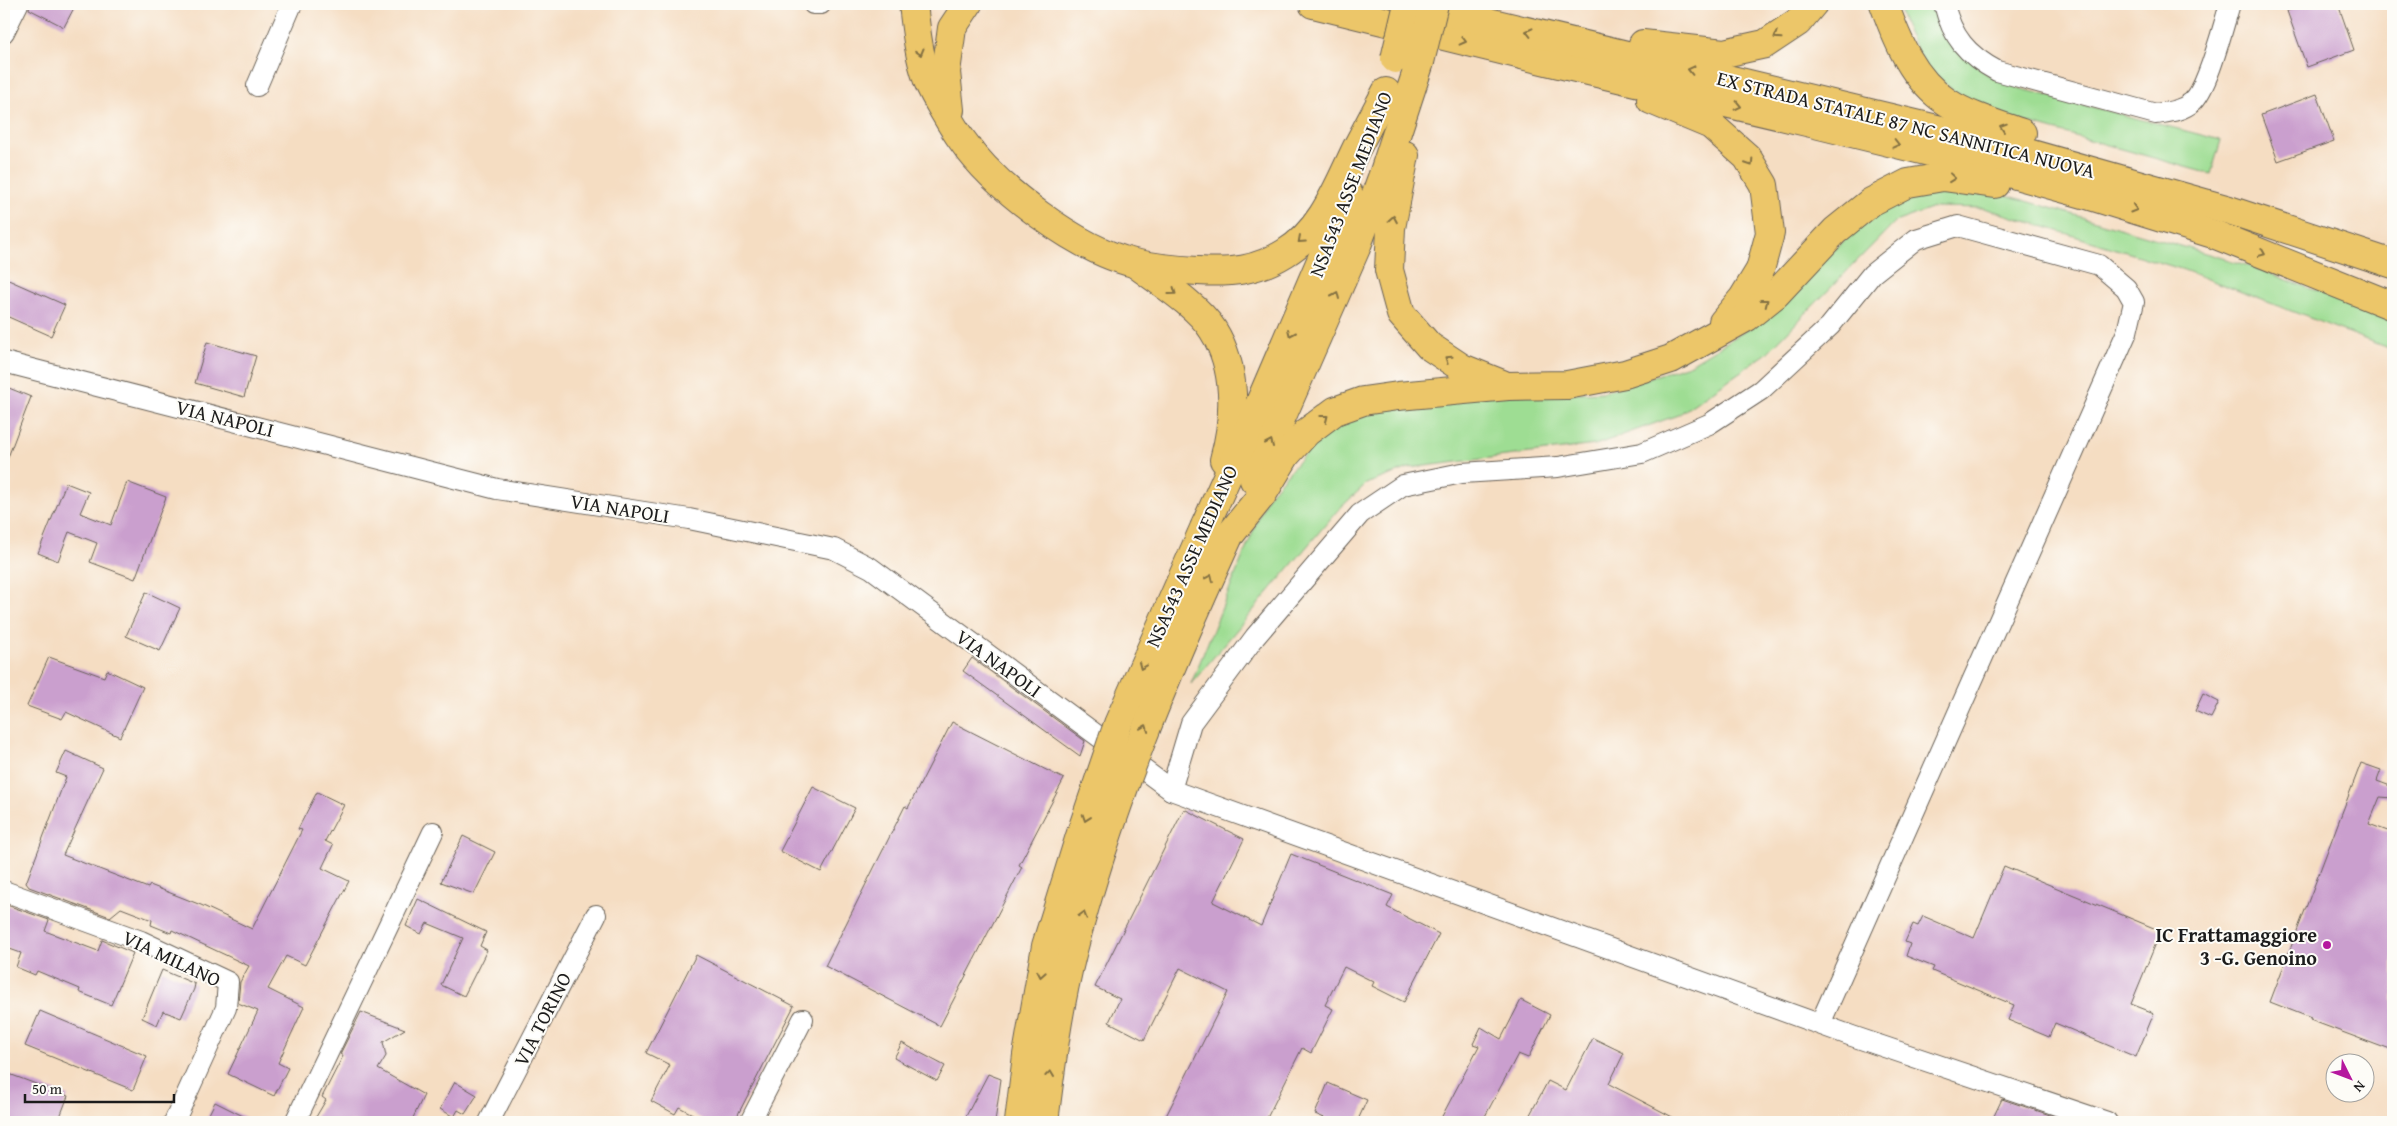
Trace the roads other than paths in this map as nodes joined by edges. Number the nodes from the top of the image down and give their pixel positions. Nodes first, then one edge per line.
1 (292, 4) edge
2 (813, 4) edge
3 (821, 4) edge
4 (913, 4) edge
5 (968, 4) edge
6 (1314, 4) edge
7 (1408, 4) edge
8 (1413, 4) edge
9 (1434, 4) edge
10 (1813, 4) edge
11 (1884, 4) edge
12 (1944, 4) edge
13 (2230, 4) edge
14 (12, 7) edge
15 (4, 32) edge
16 (1574, 55) junction
17 (1408, 60) junction
18 (257, 86) dead end
19 (1386, 92) junction
20 (951, 121) junction
21 (2087, 195) junction
22 (2229, 210) junction
23 (2355, 250) junction
24 (2393, 259) edge
25 (1134, 263) junction
26 (2393, 264) edge
27 (2393, 306) edge
28 (1710, 338) junction
29 (4, 362) edge
30 (1508, 386) junction
31 (1217, 531) junction
32 (1171, 790) junction
33 (433, 832) dead end
34 (4, 891) edge
35 (596, 916) dead end
36 (803, 1019) dead end
37 (1820, 1024) junction
38 (174, 1122) edge
39 (295, 1122) edge
40 (489, 1122) edge
41 (750, 1122) edge
42 (1019, 1122) edge
43 (1044, 1122) edge
44 (2106, 1122) edge

1 - 18 street
2 - 3 street
4 -> 20 highway
5 - 20 highway
6 -> 16 highway, EX STRADA STATALE 87 NC SANNITICA NUOVA
7 - 17 highway, NSA543 ASSE MEDIANO, bridge
16 -> 8 highway, EX STRADA STATALE 87 NC SANNITICA NUOVA
9 - 17 highway, NSA543 ASSE MEDIANO, bridge
10 -> 16 highway
22 -> 11 highway
12 - 13 street
14 - 15 street
16 -> 21 highway, EX STRADA STATALE 87 NC SANNITICA NUOVA
22 -> 16 highway, EX STRADA STATALE 87 NC SANNITICA NUOVA
16 -> 28 highway
17 - 19 highway, NSA543 ASSE MEDIANO
30 -> 17 highway
31 -> 17 highway, NSA543 ASSE MEDIANO
19 -> 25 highway
19 -> 31 highway, NSA543 ASSE MEDIANO
20 - 25 highway
21 -> 27 highway, EX STRADA STATALE 87 NC SANNITICA NUOVA
28 -> 21 highway
22 - 23 highway, EX STRADA STATALE 87 NC SANNITICA NUOVA
23 - 24 highway
23 - 26 highway, EX STRADA STATALE 87 NC SANNITICA NUOVA
25 -> 31 highway
28 - 30 highway
29 - 32 street, VIA NAPOLI
31 -> 30 highway
31 -> 42 highway, NSA543 ASSE MEDIANO, bridge
43 -> 31 highway, NSA543 ASSE MEDIANO, bridge
32 - 37 street, VIA NAPOLI
32 - 37 street
33 - 39 street
34 - 38 street, VIA MILANO
35 - 40 street, VIA TORINO
36 - 41 street
37 - 44 street, VIA NAPOLI

